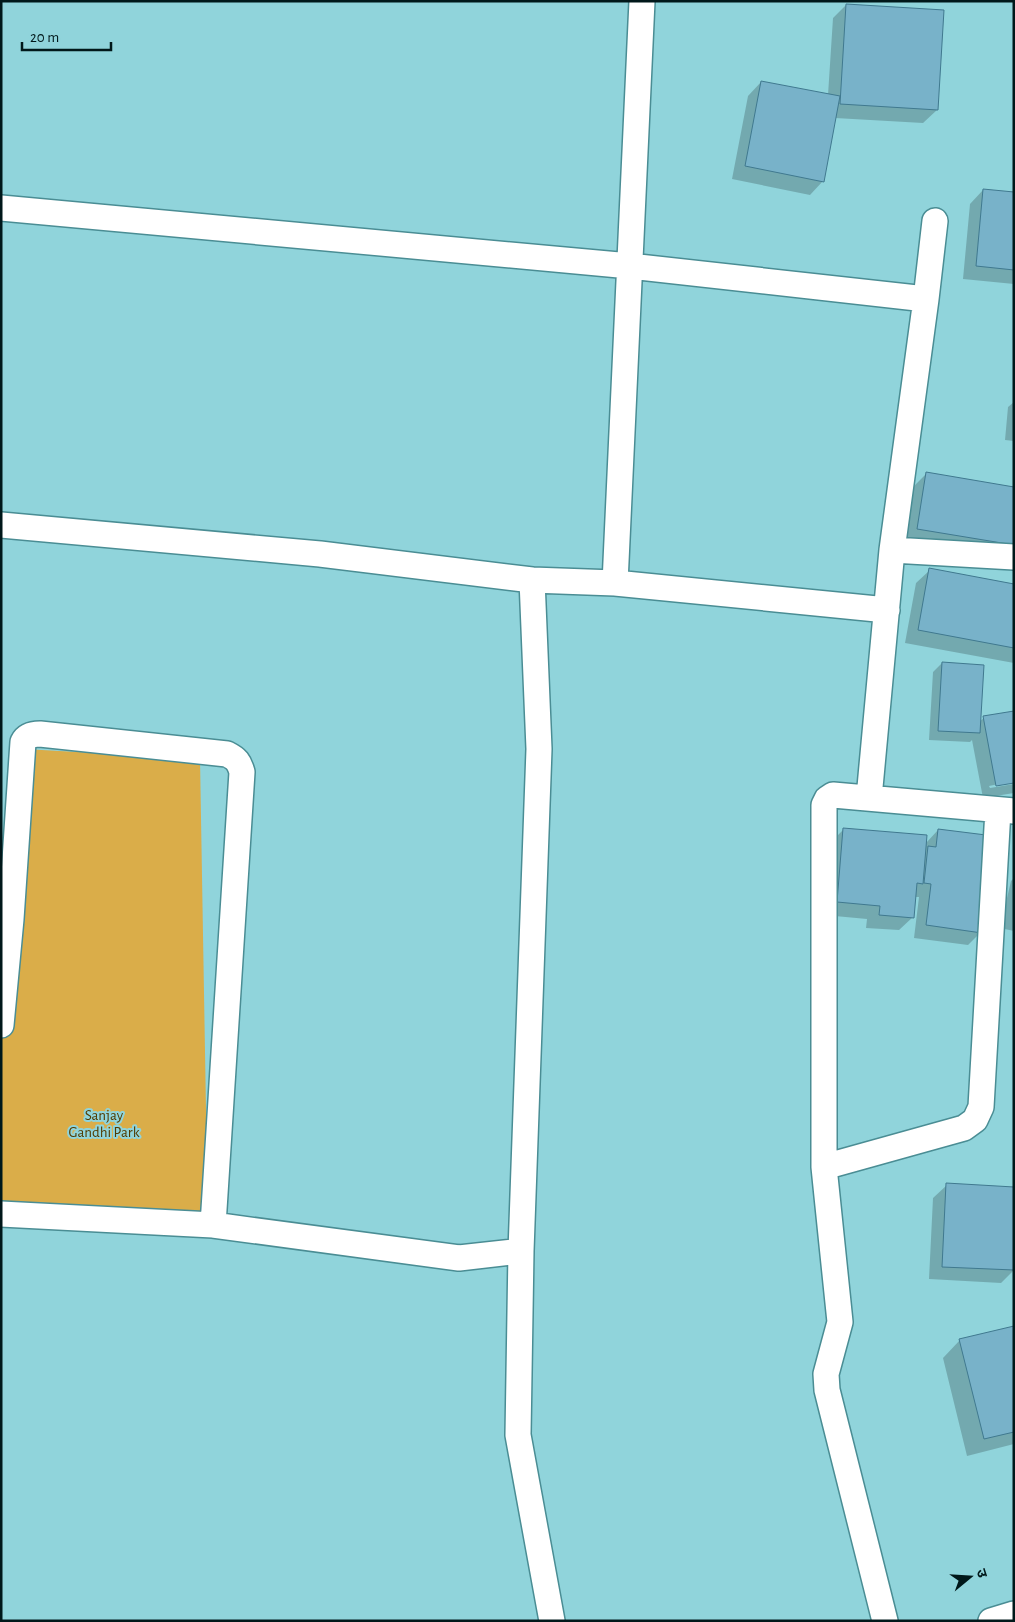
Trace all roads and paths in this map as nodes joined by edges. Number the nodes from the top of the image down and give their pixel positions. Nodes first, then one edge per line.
1 (642, 1) edge
2 (1, 208) edge
3 (935, 221) dead end
4 (630, 266) junction
5 (926, 300) junction
6 (1, 525) edge
7 (892, 550) junction
8 (1014, 557) edge
9 (532, 580) junction
10 (615, 583) junction
11 (886, 610) junction
12 (869, 798) junction
13 (1006, 811) edge
14 (1, 1025) edge
15 (824, 1167) junction
16 (1, 1214) edge
17 (213, 1225) junction
18 (521, 1251) junction
19 (1014, 1614) edge
20 (552, 1621) edge
21 (885, 1621) edge
22 (991, 1621) edge

1 - 4 street
2 - 4 street
3 - 5 street
4 - 5 street
4 - 10 street
5 - 7 street
6 - 9 street
7 - 8 street
7 - 11 street
9 - 10 street
9 - 18 street
10 - 11 street
11 - 12 street
12 - 13 street
12 - 15 street
13 - 15 street
14 - 17 street
15 - 21 street
16 - 17 street
17 - 18 street
18 - 20 street
19 - 22 street

